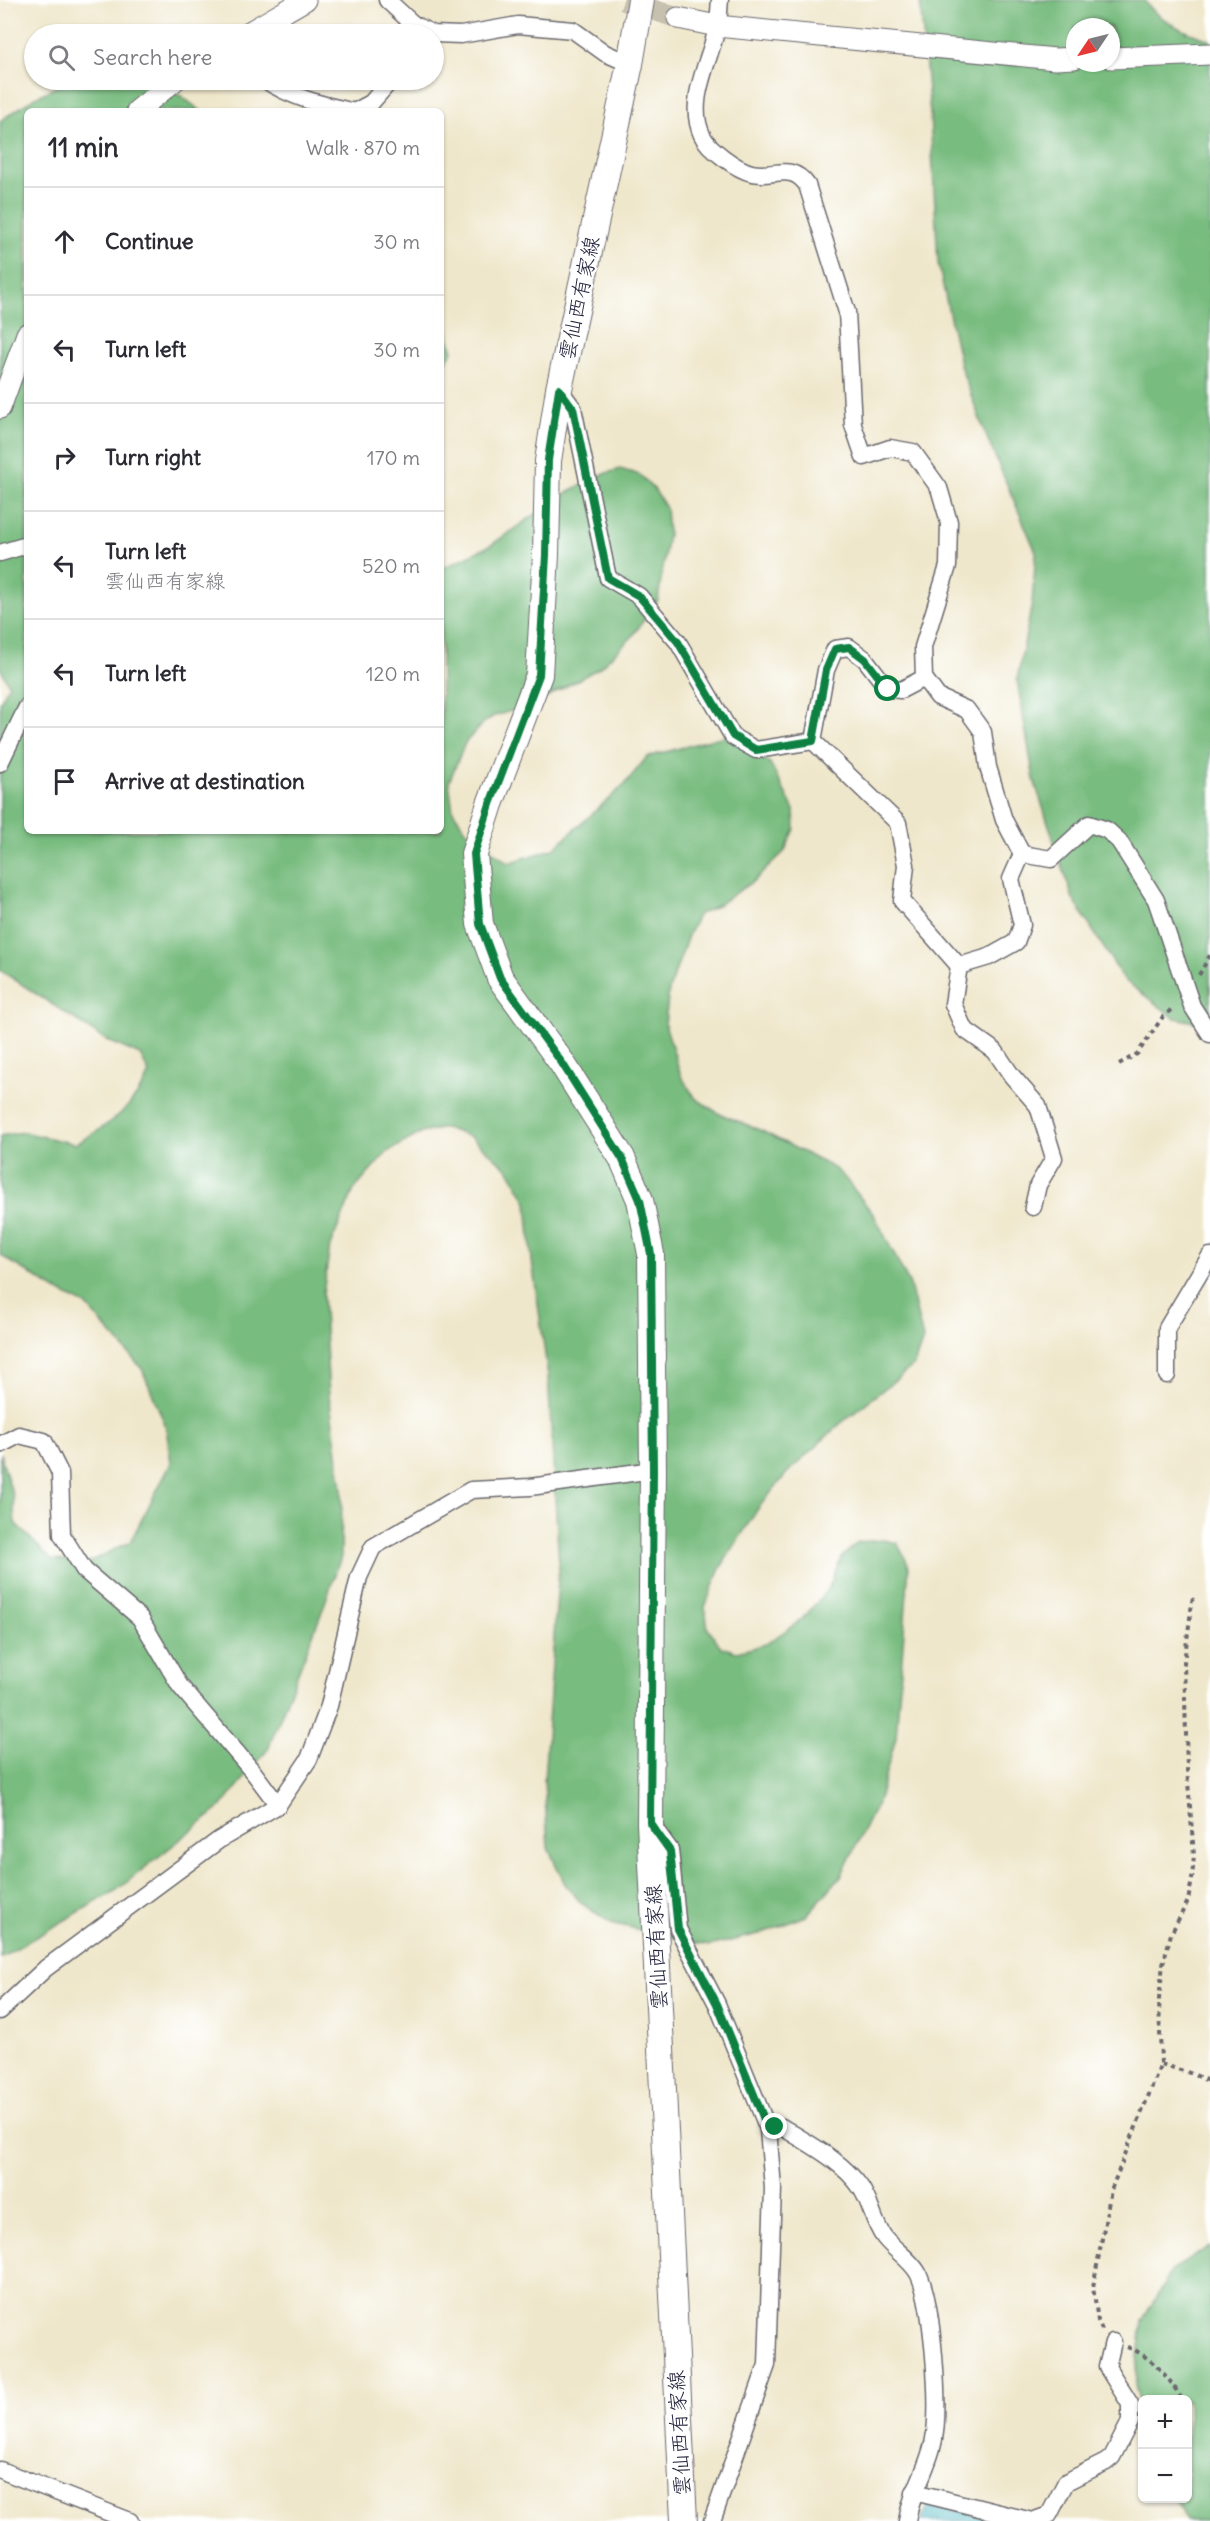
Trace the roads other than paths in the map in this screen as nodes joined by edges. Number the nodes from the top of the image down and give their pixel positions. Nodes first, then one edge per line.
1 (305, 0) edge
2 (387, 0) edge
3 (641, 0) edge
4 (720, 0) edge
5 (678, 18) tunnel mouth
6 (263, 24) edge
7 (407, 24) edge
8 (723, 27) junction
9 (444, 34) edge
10 (1210, 54) edge
11 (1120, 58) edge
12 (1065, 59) edge
13 (630, 64) junction
14 (163, 90) edge
15 (281, 90) edge
16 (382, 90) edge
17 (141, 108) edge
18 (336, 108) edge
19 (362, 108) edge
20 (24, 342) edge
21 (559, 389) junction
22 (0, 408) edge
23 (24, 547) edge
24 (0, 553) edge
25 (924, 678) junction
26 (24, 713) edge
27 (813, 741) junction
28 (1, 757) edge
29 (1022, 854) junction
30 (959, 966) junction
31 (1210, 1034) edge
32 (1033, 1207) dead end
33 (1210, 1256) edge
34 (1167, 1375) dead end
35 (0, 1445) edge
36 (653, 1470) junction
37 (278, 1805) junction
38 (650, 1823) junction
39 (0, 2011) edge
40 (768, 2129) junction
41 (1113, 2342) road end
42 (0, 2470) edge
43 (915, 2492) junction
44 (129, 2521) edge
45 (684, 2521) edge
46 (712, 2521) edge
47 (907, 2521) edge

1 - 6 street
2 - 7 street
3 - 13 main road, 雲仙西有家線
4 - 8 street
5 - 8 street
8 - 12 street
8 - 25 street
9 - 13 street
10 - 11 street
13 - 21 main road, 雲仙西有家線
14 - 17 street
15 - 18 street
16 - 19 street
20 - 22 street
21 - 27 street
21 - 36 main road, 雲仙西有家線
23 - 24 street
25 - 27 street
25 - 29 street
26 - 28 street
27 - 30 street
29 - 30 street
29 - 31 street
30 - 32 street
33 - 34 street
35 - 37 street
36 - 37 street
36 - 38 main road, 雲仙西有家線
37 - 39 street
38 - 40 street
38 - 45 main road, 雲仙西有家線
40 - 43 street
40 - 46 street
41 - 43 street
42 - 44 street
43 - 47 street

